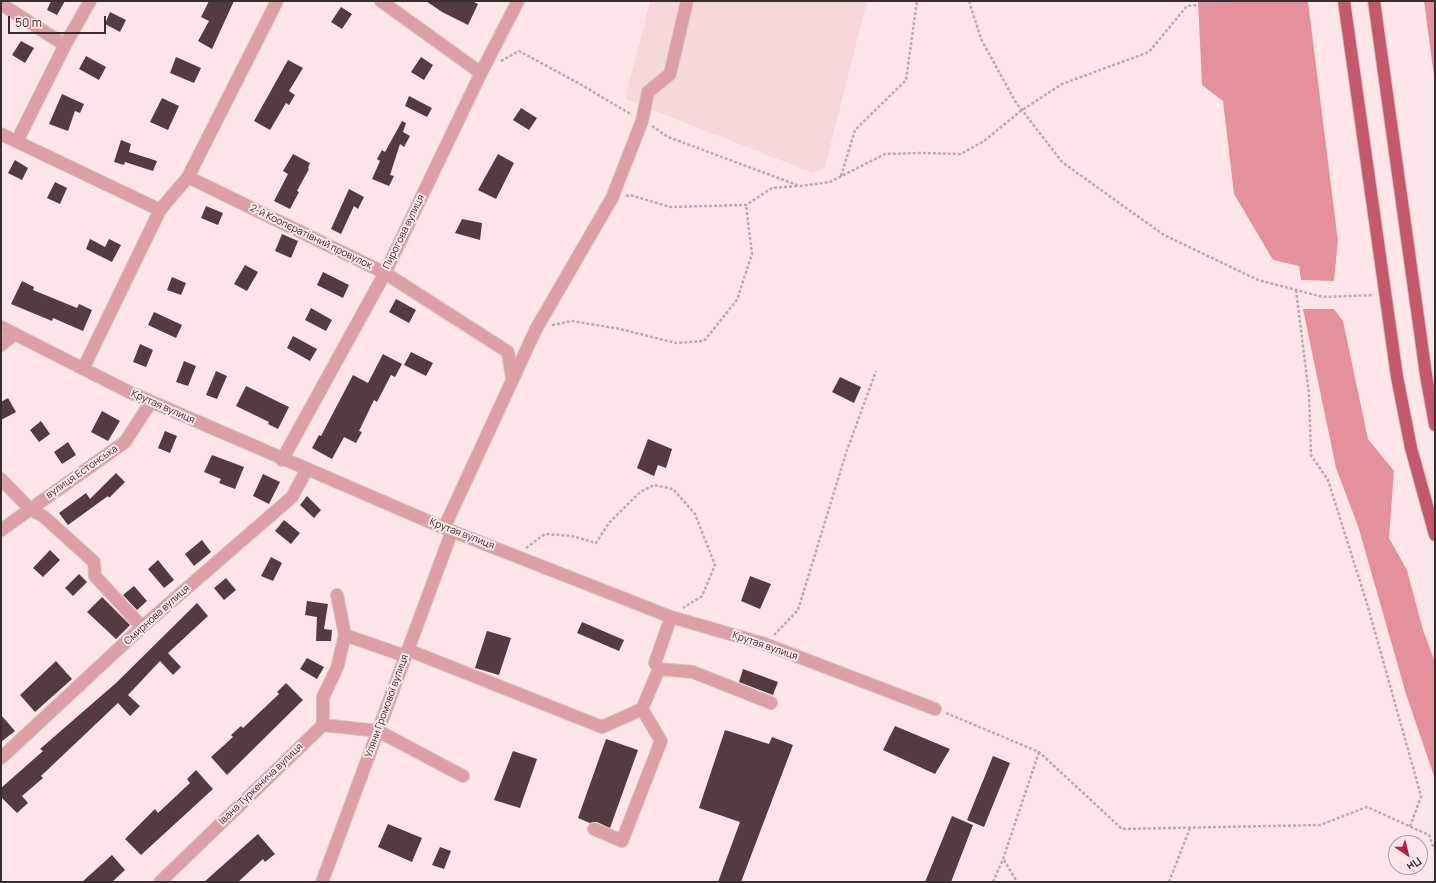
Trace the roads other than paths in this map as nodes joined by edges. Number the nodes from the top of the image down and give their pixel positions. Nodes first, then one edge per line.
1 (90, 1) edge
2 (277, 1) edge
3 (381, 1) edge
4 (518, 1) edge
5 (687, 1) edge
6 (1344, 1) edge
7 (1374, 1) edge
8 (1, 4) edge
9 (65, 45) junction
10 (481, 73) junction
11 (1, 134) edge
12 (17, 141) junction
13 (188, 177) junction
14 (160, 210) junction
15 (385, 273) junction
16 (1, 327) edge
17 (15, 334) junction
18 (1, 345) edge
19 (83, 369) junction
20 (512, 378) junction
21 (151, 402) junction
22 (1435, 425) edge
23 (282, 460) junction
24 (307, 469) junction
25 (1, 479) edge
26 (30, 510) junction
27 (448, 529) junction
28 (1, 530) edge
29 (1435, 535) edge
30 (338, 594) dead end
31 (671, 617) junction
32 (142, 627) junction
33 (345, 635) junction
34 (406, 653) junction
35 (659, 669) junction
36 (771, 703) dead end
37 (642, 709) junction
38 (935, 709) road end
39 (323, 725) junction
40 (378, 731) junction
41 (1, 758) edge
42 (462, 776) dead end
43 (594, 829) dead end
44 (160, 882) edge
45 (322, 882) edge

1 - 9 street
2 - 13 street
3 - 10 street
4 - 10 street, Пирогова вулиця
5 - 20 street, Уляни Громової вулиця
6 - 29 main road
7 - 22 main road
8 - 9 street
9 - 12 street
10 - 15 street, Пирогова вулиця
11 - 12 street
12 - 14 street
13 - 14 street
13 - 15 street, 2-й Коопєратівний провулок
14 - 19 street
15 - 20 street, 2-й Коопєратівний провулок
15 - 23 street, Пирогова вулиця
16 - 17 street, Крутая вулиця
17 - 18 street
17 - 19 street, Крутая вулиця
19 - 21 street, Крутая вулиця
20 - 27 street, Уляни Громової вулиця
21 - 23 street, Крутая вулиця
21 - 26 street, вулиця Естонська
23 - 24 street, Крутая вулиця
24 - 27 street, Крутая вулиця
24 - 32 street, Смирнова вулиця
25 - 26 street
26 - 28 street, вулиця Естонська
26 - 32 street
27 - 31 street, Крутая вулиця
27 - 34 street, Уляни Громової вулиця
30 - 33 street
31 - 35 street
31 - 38 street, Крутая вулиця
32 - 41 street, Смирнова вулиця
33 - 34 street
33 - 39 street
34 - 37 street
34 - 40 street, Уляни Громової вулиця
35 - 36 street
35 - 37 street
37 - 43 street
39 - 40 street
39 - 44 street, Івана Туркенича вулиця
40 - 42 street
40 - 45 street, Уляни Громової вулиця

